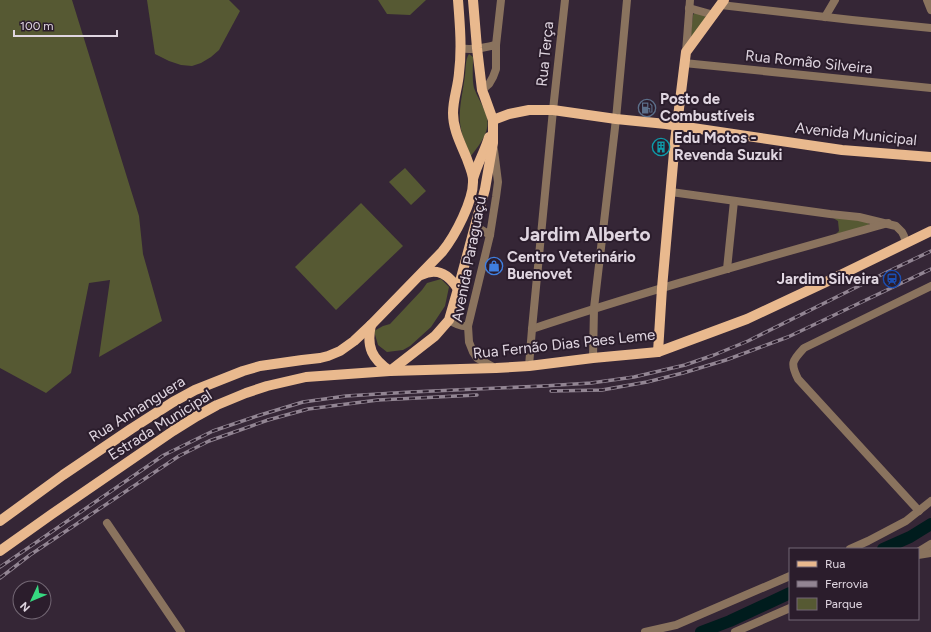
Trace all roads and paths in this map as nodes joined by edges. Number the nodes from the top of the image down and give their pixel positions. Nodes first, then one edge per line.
1 (458, 0) edge
2 (473, 0) edge
3 (501, 0) edge
4 (565, 0) edge
5 (627, 0) edge
6 (835, 0) edge
7 (927, 0) edge
8 (722, 2) edge
9 (690, 4) edge
10 (931, 10) edge
11 (714, 15) junction
12 (825, 17) junction
13 (931, 28) edge
14 (496, 45) junction
15 (461, 48) junction
16 (477, 48) junction
17 (686, 52) junction
18 (684, 63) junction
19 (931, 88) edge
20 (482, 90) junction
21 (553, 110) junction
22 (616, 119) junction
23 (493, 120) junction
24 (678, 126) junction
25 (493, 143) junction
26 (931, 157) edge
27 (473, 180) junction
28 (671, 192) junction
29 (734, 201) junction
30 (868, 219) junction
31 (888, 223) junction
32 (475, 226) junction
33 (868, 229) junction
34 (931, 231) edge
35 (490, 235) junction
36 (906, 243) junction
37 (727, 269) junction
38 (419, 276) junction
39 (931, 286) edge
40 (662, 288) junction
41 (458, 289) junction
42 (594, 308) junction
43 (449, 320) junction
44 (371, 325) junction
45 (468, 326) junction
46 (532, 329) junction
47 (658, 352) junction
48 (592, 358) junction
49 (530, 366) junction
50 (496, 368) junction
51 (390, 371) junction
52 (931, 501) edge
53 (918, 512) junction
54 (0, 521) edge
55 (107, 523) dead end
56 (18, 538) junction
57 (931, 544) edge
58 (0, 546) edge
59 (852, 548) edge
60 (0, 551) edge
61 (919, 551) edge
62 (931, 553) edge
63 (919, 555) edge
64 (789, 576) edge
65 (789, 608) edge
66 (181, 632) edge
67 (645, 632) edge
68 (735, 632) edge

1 - 15 main road
2 - 16 main road
3 - 14 street
4 - 21 street, Rua Terça
5 - 22 street
6 - 12 street
7 - 10 street
8 - 11 main road
8 - 12 street
9 - 11 street
9 - 17 street
11 - 17 main road
12 - 13 street
14 - 16 street
14 - 20 street
15 - 16 street
15 - 27 main road
16 - 20 main road
17 - 18 main road
18 - 19 street, Rua Romão Silveira
18 - 24 main road
20 - 23 main road
21 - 22 main road, Avenida Municipal
21 - 23 main road, Avenida Municipal
21 - 46 street, Rua Terça
22 - 24 main road, Avenida Municipal
22 - 42 street
23 - 25 main road
23 - 27 main road, Rua Anhanguera
24 - 26 main road, Avenida Municipal
24 - 28 main road
25 - 32 main road
25 - 35 street, Avenida Paraguaçú
27 - 38 main road, Rua Anhanguera
28 - 29 street
28 - 40 main road
29 - 30 street
29 - 37 street
30 - 31 street
30 - 33 street
31 - 33 street
31 - 36 street
32 - 35 street
32 - 41 main road
33 - 37 street
34 - 36 main road, Rua Fernão Dias Paes Leme
35 - 45 street, Avenida Paraguaçú
36 - 47 main road, Rua Fernão Dias Paes Leme
37 - 40 street
38 - 41 main road
38 - 44 main road, Rua Anhanguera
39 - 53 street
40 - 42 street
40 - 47 main road
41 - 43 main road
42 - 46 street
42 - 48 street
43 - 45 street
43 - 51 main road
44 - 51 main road
44 - 54 main road, Rua Anhanguera
45 - 50 street, Avenida Paraguaçú
46 - 49 street, Rua Terça
47 - 48 main road, Rua Fernão Dias Paes Leme
48 - 49 main road, Rua Fernão Dias Paes Leme
49 - 50 main road, Rua Fernão Dias Paes Leme
50 - 51 main road, Rua Fernão Dias Paes Leme
51 - 56 main road, Estrada Municipal
52 - 53 street
53 - 59 street
55 - 66 street
56 - 58 main road
56 - 60 main road, Estrada Municipal
57 - 61 street
62 - 63 street
64 - 67 street
65 - 68 street

